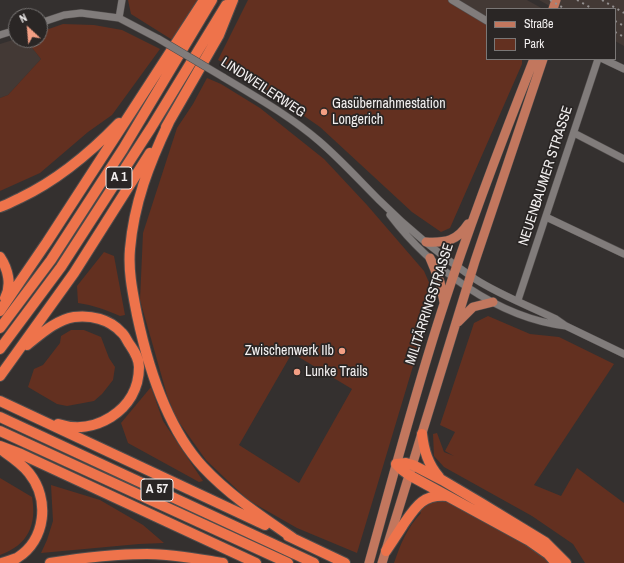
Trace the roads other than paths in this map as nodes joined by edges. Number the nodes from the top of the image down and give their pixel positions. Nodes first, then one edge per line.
1 (122, 0) edge
2 (204, 0) edge
3 (212, 0) edge
4 (229, 0) edge
5 (233, 0) edge
6 (452, 0) edge
7 (119, 18) junction
8 (48, 20) edge
9 (486, 20) edge
10 (534, 60) edge
11 (542, 60) edge
12 (598, 60) edge
13 (605, 60) edge
14 (624, 69) edge
15 (150, 84) junction
16 (169, 122) junction
17 (574, 133) junction
18 (624, 159) edge
19 (379, 199) junction
20 (0, 208) edge
21 (474, 214) junction
22 (546, 217) junction
23 (426, 242) junction
24 (624, 254) edge
25 (0, 257) edge
26 (430, 258) junction
27 (457, 266) junction
28 (470, 276) junction
29 (453, 277) junction
30 (467, 287) junction
31 (518, 300) junction
32 (493, 302) junction
33 (444, 304) junction
34 (0, 307) edge
35 (0, 311) edge
36 (455, 325) junction
37 (566, 326) junction
38 (0, 328) edge
39 (0, 349) edge
40 (624, 354) edge
41 (15, 356) junction
42 (0, 376) edge
43 (0, 401) edge
44 (29, 415) junction
45 (0, 417) edge
46 (0, 431) edge
47 (422, 434) junction
48 (0, 447) edge
49 (396, 464) junction
50 (411, 470) junction
51 (442, 480) junction
52 (448, 496) junction
53 (293, 538) junction
54 (386, 551) junction
55 (2, 563) edge
56 (50, 563) edge
57 (223, 563) edge
58 (256, 563) edge
59 (288, 563) edge
60 (314, 563) edge
61 (345, 563) edge
62 (369, 563) edge
63 (382, 563) edge
64 (556, 563) edge
65 (566, 563) edge

1 - 7 street
2 - 15 highway
3 - 38 highway, A 1
4 - 39 highway, A 1
5 - 16 highway
6 - 9 street
7 - 8 street
7 - 19 street, LINDWEILERWEG, bridge
10 - 21 main road, MILITÄRRINGSTRASSE
11 - 28 main road
12 - 17 street, NEUENBAUMER STRASSE
13 - 14 street
15 - 20 highway
15 - 35 highway
16 - 41 highway
16 - 53 highway
17 - 18 street
17 - 22 street, NEUENBAUMER STRASSE
19 - 23 street, LINDWEILERWEG
19 - 26 street, LINDWEILERWEG
21 - 23 main road
21 - 27 main road, MILITÄRRINGSTRASSE
22 - 24 street
22 - 31 street, NEUENBAUMER STRASSE
23 - 27 street, LINDWEILERWEG
25 - 34 highway
26 - 29 street, LINDWEILERWEG
26 - 33 main road
27 - 28 street, LINDWEILERWEG
27 - 29 main road, MILITÄRRINGSTRASSE
28 - 30 main road
28 - 31 street, LINDWEILERWEG
29 - 30 street, LINDWEILERWEG
29 - 33 main road, MILITÄRRINGSTRASSE
30 - 32 street, LINDWEILERWEG
30 - 36 main road
31 - 37 street, LINDWEILERWEG
32 - 36 main road
32 - 37 street, LINDWEILERWEG
33 - 49 main road, MILITÄRRINGSTRASSE
36 - 47 main road
37 - 40 street, LINDWEILERWEG
41 - 42 highway
41 - 44 highway
43 - 44 highway
44 - 53 highway
45 - 60 highway, A 57
46 - 59 highway, A 57
47 - 50 main road
47 - 51 highway
48 - 55 highway
48 - 58 highway
49 - 50 highway
49 - 62 main road, MILITÄRRINGSTRASSE
50 - 51 highway
50 - 52 highway
50 - 54 main road
51 - 65 highway
52 - 54 highway
52 - 64 highway
53 - 61 highway
54 - 63 main road
56 - 57 highway

